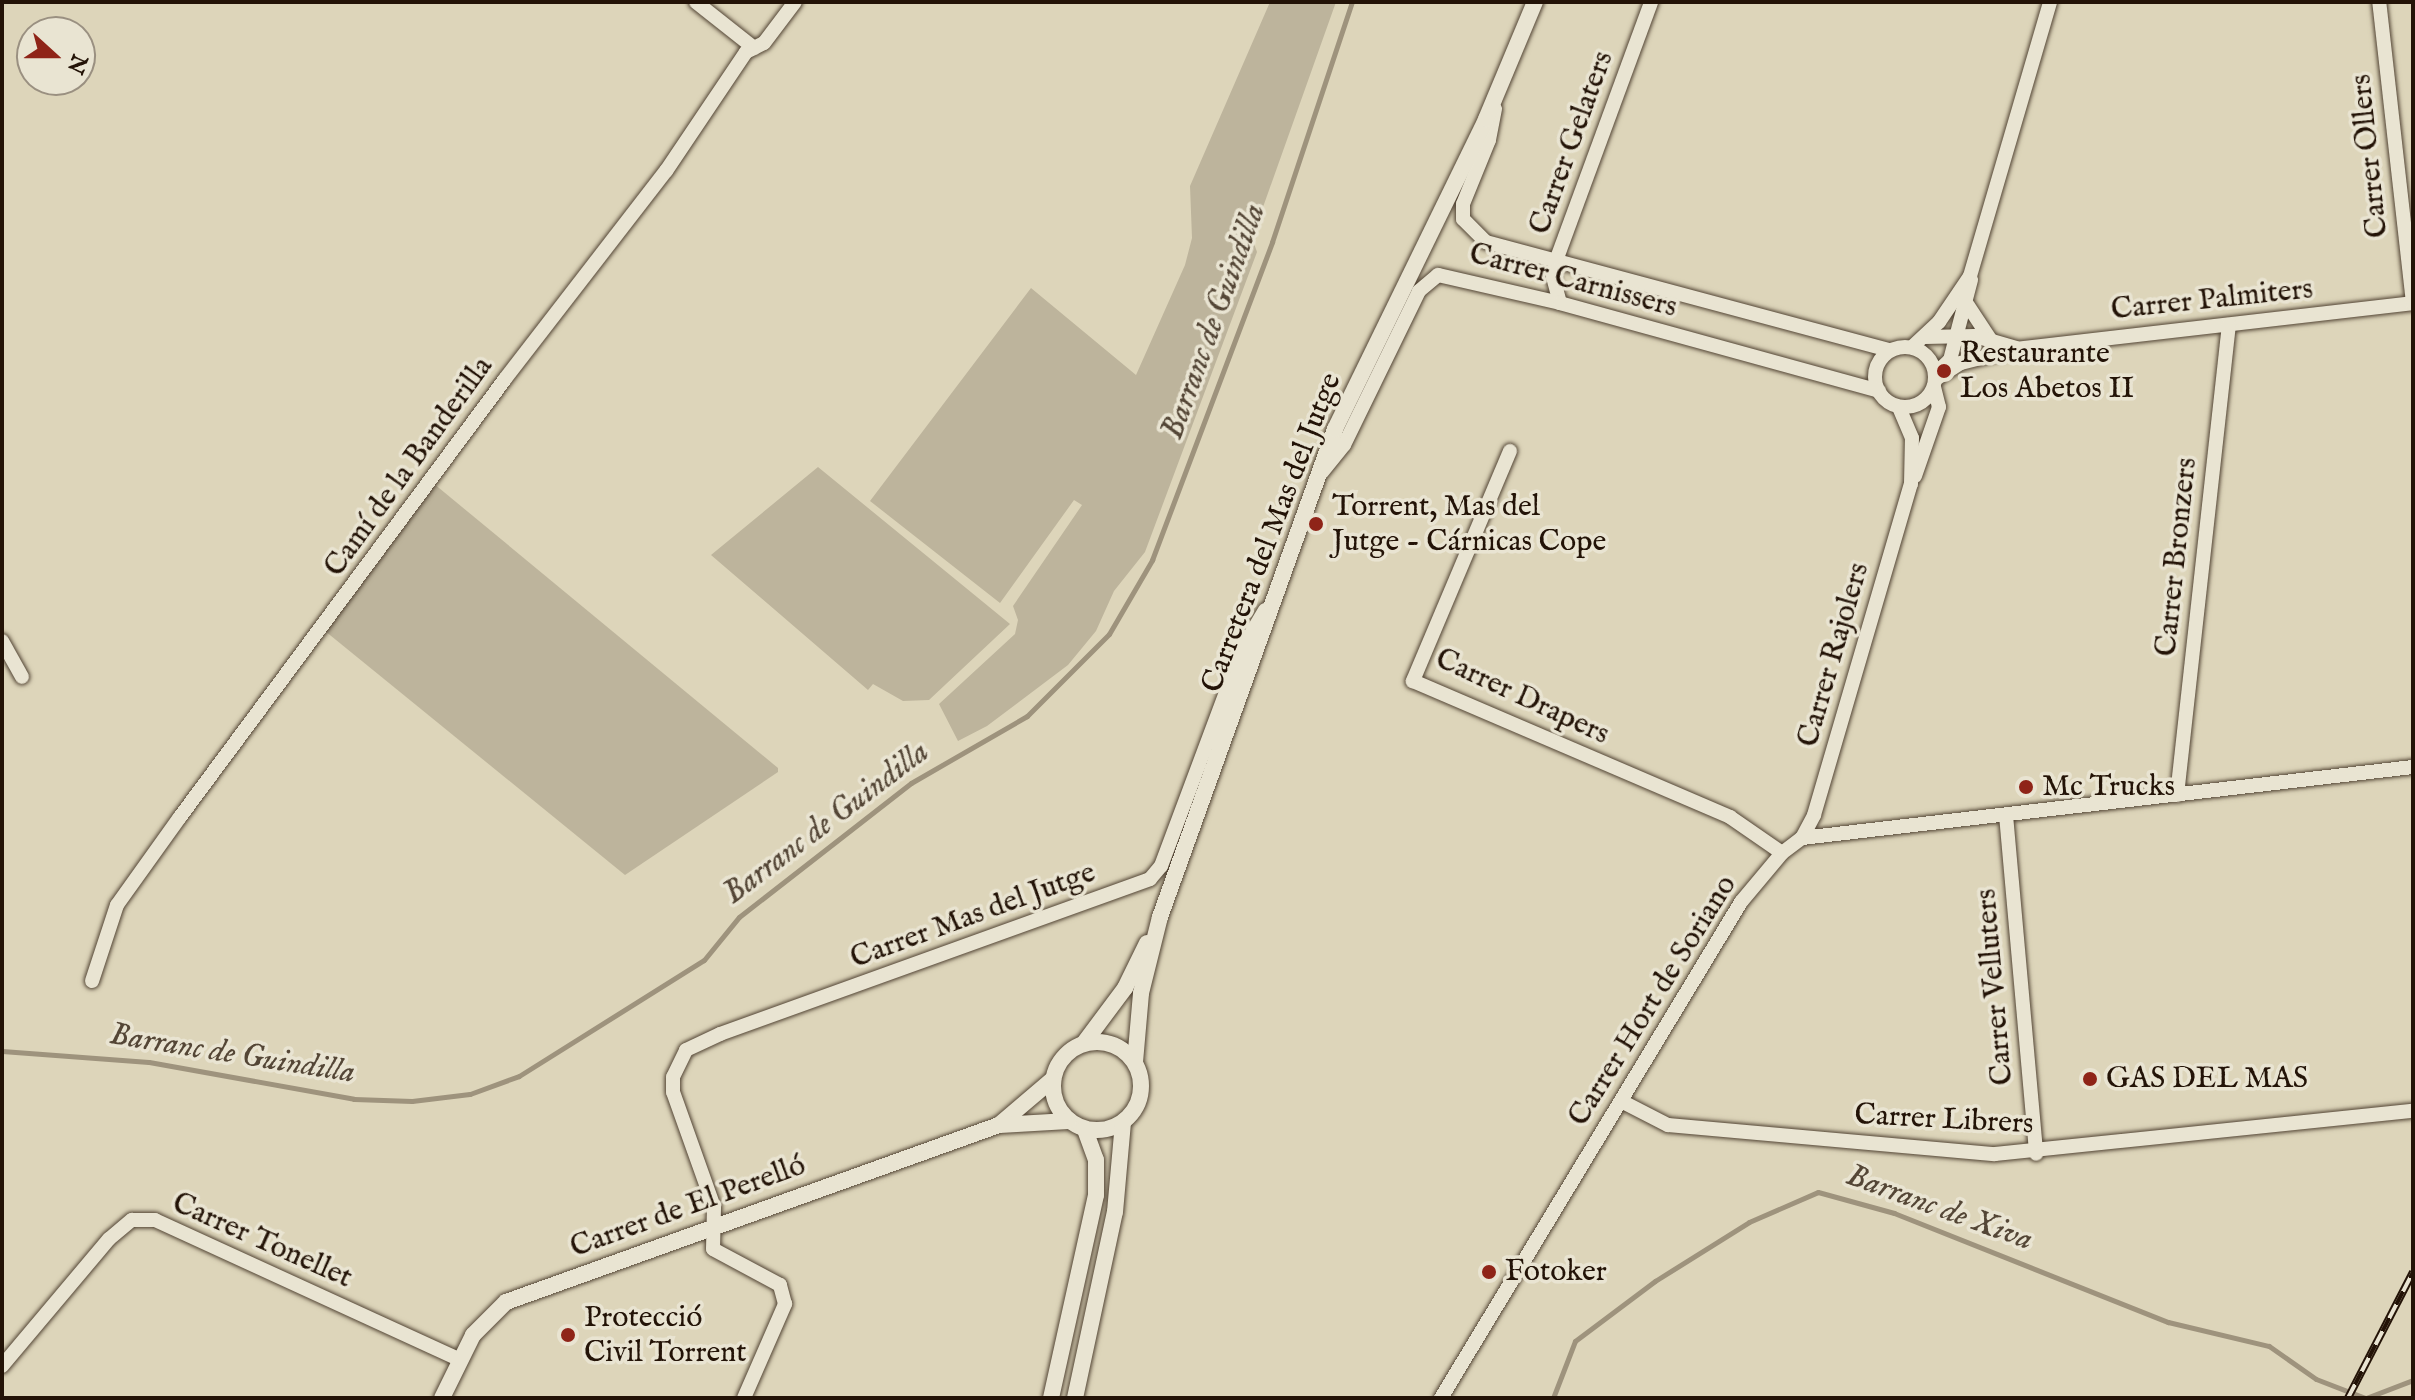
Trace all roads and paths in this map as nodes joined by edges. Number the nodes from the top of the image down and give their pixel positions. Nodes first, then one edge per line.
1 (696, 2) edge
2 (795, 2) edge
3 (1535, 2) edge
4 (1651, 2) edge
5 (2050, 2) edge
6 (2379, 2) edge
7 (754, 48) junction
8 (1498, 93) junction
9 (1557, 258) junction
10 (1970, 276) junction
11 (1560, 303) junction
12 (2413, 303) edge
13 (1967, 304) junction
14 (2229, 325) junction
15 (1958, 335) junction
16 (1990, 339) junction
17 (1918, 342) junction
18 (2016, 349) junction
19 (1890, 350) junction
20 (1935, 380) junction
21 (1879, 391) junction
22 (1899, 407) junction
23 (1510, 451) dead end
24 (1317, 478) junction
25 (1911, 484) junction
26 (1281, 583) junction
27 (2, 641) edge
28 (22, 677) dead end
29 (2413, 767) edge
30 (2177, 795) junction
31 (2006, 815) junction
32 (1802, 838) junction
33 (1782, 853) junction
34 (1160, 917) junction
35 (92, 981) dead end
36 (1084, 1043) junction
37 (1135, 1062) junction
38 (1053, 1079) junction
39 (1621, 1101) junction
40 (2413, 1111) edge
41 (1069, 1121) junction
42 (1123, 1122) junction
43 (999, 1125) junction
44 (1085, 1129) junction
45 (2036, 1154) junction
46 (713, 1228) junction
47 (459, 1359) junction
48 (2, 1366) edge
49 (442, 1398) edge
50 (744, 1398) edge
51 (1051, 1398) edge
52 (1075, 1398) edge
53 (1441, 1398) edge

1 - 7 street
2 - 7 street, Camí de la Banderilla
3 - 8 street, Carretera del Mas del Jutge
4 - 9 street, Carrer Gelaters
5 - 10 street, Carrer Rajolers
6 - 12 street, Carrer Ollers
7 - 35 street, Camí de la Banderilla
8 - 9 street, Carrer Carnissers
8 - 24 street, Carretera del Mas del Jutge
9 - 11 street, Carrer Gelaters
9 - 19 street, Carrer Carnissers
10 - 13 street, Carrer Rajolers
10 - 17 street, Carrer Rajolers
11 - 21 street, Carrer Carnissers
11 - 24 street, Carrer Carnissers
12 - 14 street, Carrer Palmiters
13 - 15 street, Carrer Rajolers
13 - 16 street
14 - 18 street, Carrer Palmiters
14 - 30 street, Carrer Bronzers
15 - 16 street, Carrer Palmiters
15 - 17 street, Carrer Palmiters
15 - 20 street, Carrer Rajolers
16 - 18 street, Carrer Palmiters
17 - 19 street, Carrer Carnissers
17 - 20 street
18 - 20 street, Carrer Palmiters
19 - 21 street
20 - 22 street
20 - 25 street, Carrer Rajolers
21 - 22 street, Carrer Carnissers
22 - 25 street, Carrer Rajolers
23 - 33 street, Carrer Drapers
24 - 26 street, Carretera del Mas del Jutge
25 - 32 street, Carrer Rajolers
26 - 34 street, Carretera del Mas del Jutge
26 - 46 street, Carrer Mas del Jutge
27 - 28 street
29 - 30 street
30 - 31 street
31 - 32 street
31 - 45 street, Carrer Velluters
32 - 33 street, Carrer Hort de Soriano
33 - 39 street, Carrer Hort de Soriano
34 - 36 street, Carretera del Mas del Jutge
34 - 37 street, Carretera del Mas del Jutge
36 - 37 street
36 - 38 street
37 - 42 street
38 - 41 street
38 - 43 street
39 - 45 street, Carrer Librers
39 - 53 street, Carrer Hort de Soriano
40 - 45 street, Carrer Librers
41 - 43 street
41 - 44 street
42 - 44 street
42 - 52 street
43 - 46 street, Carrer de El Perelló
44 - 51 street
46 - 47 street, Carrer de El Perelló
46 - 50 street
47 - 48 street, Carrer Tonellet
47 - 49 street, Carrer de El Perelló

